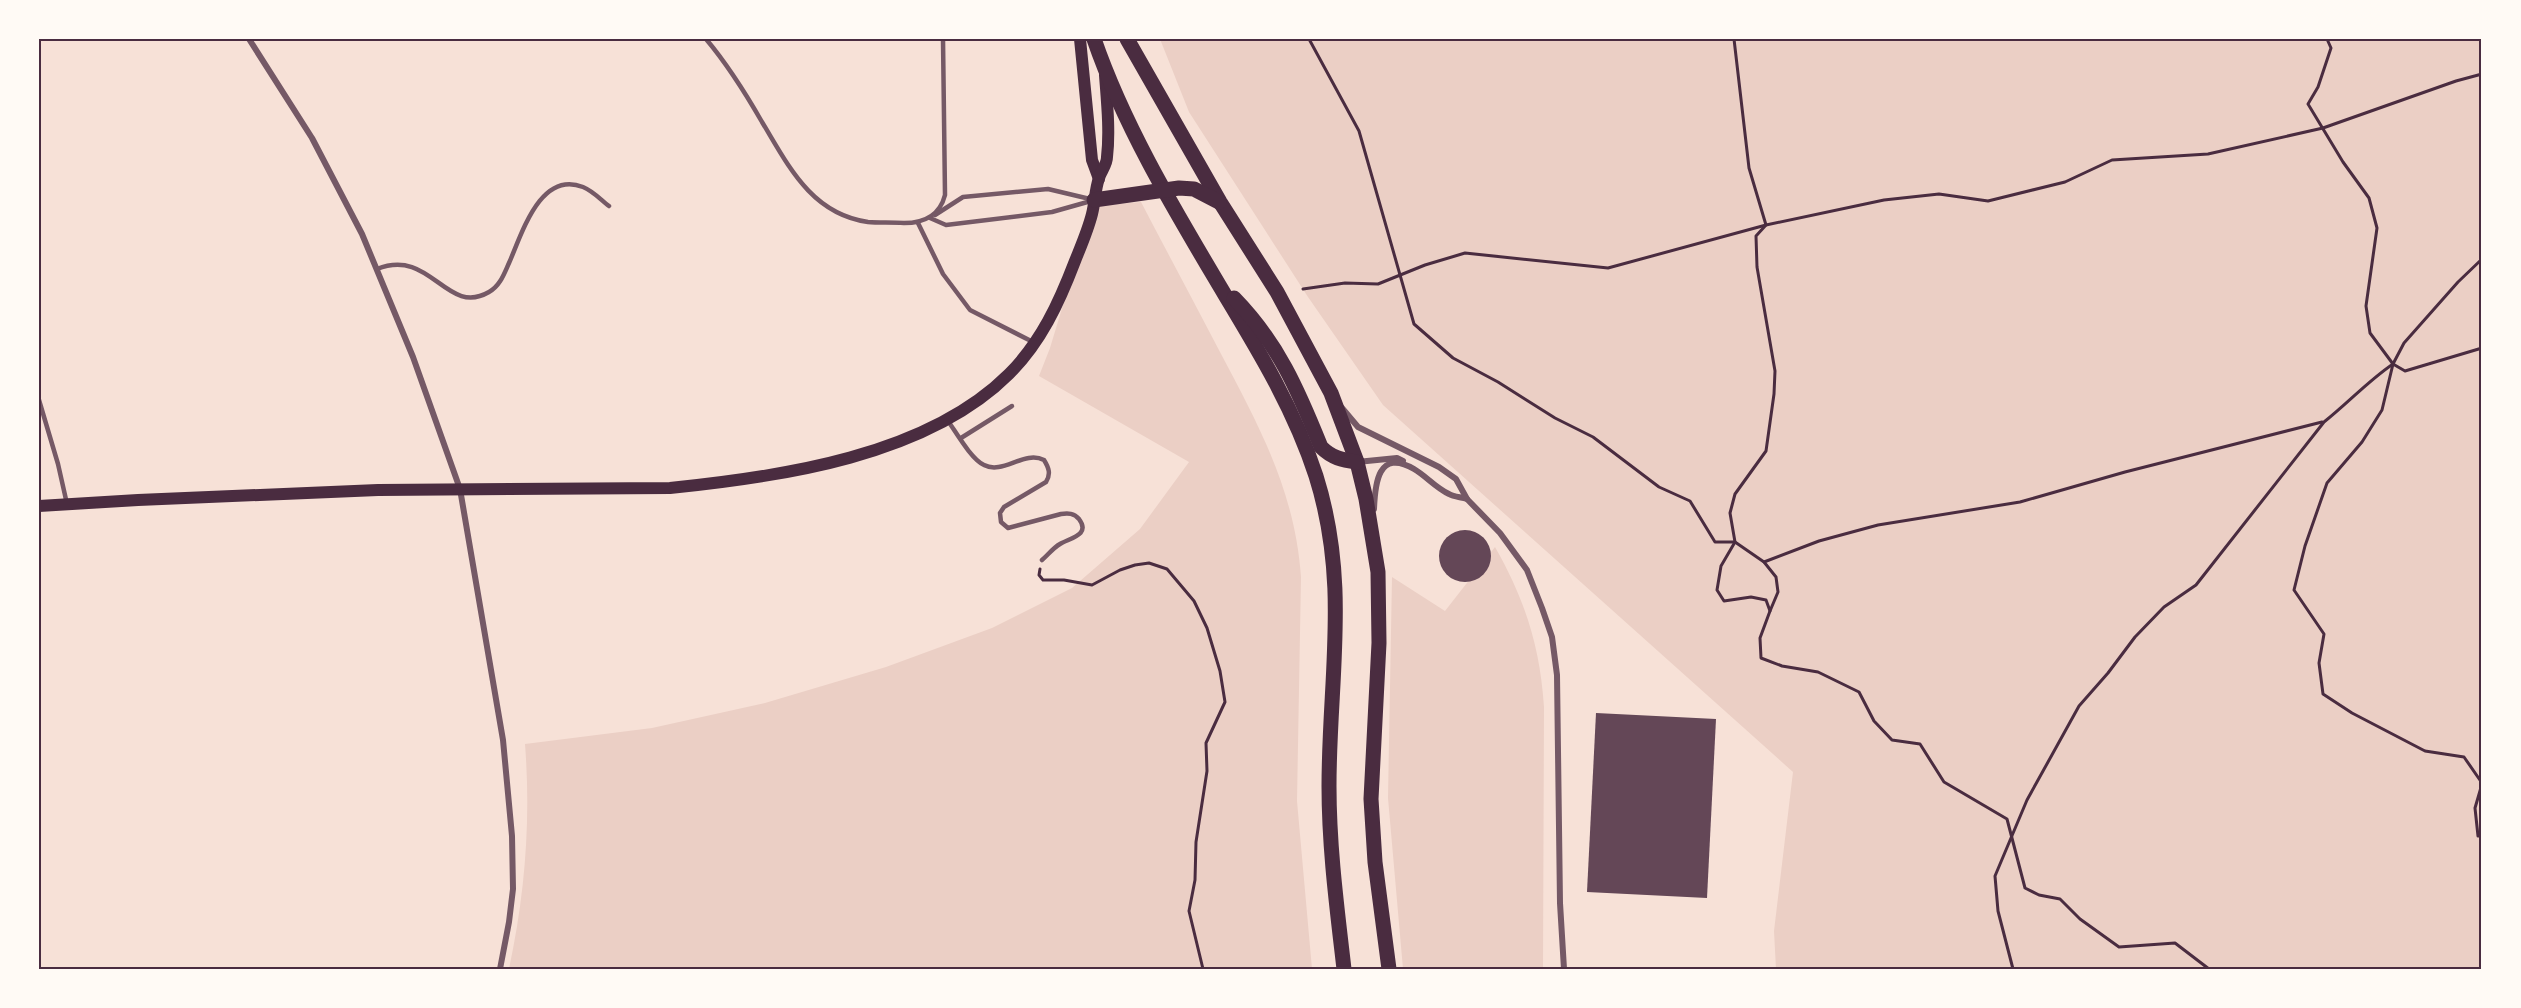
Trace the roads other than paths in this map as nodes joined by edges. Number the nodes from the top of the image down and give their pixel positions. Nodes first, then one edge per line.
1 (249, 39) edge
2 (706, 39) edge
3 (943, 39) edge
4 (1080, 39) edge
5 (1095, 39) edge
6 (1101, 39) edge
7 (1127, 39) edge
8 (1105, 66) junction
9 (1099, 179) junction
10 (1164, 190) junction
11 (1094, 200) junction
12 (1220, 202) junction
13 (609, 206) dead end
14 (930, 218) junction
15 (918, 223) junction
16 (377, 269) junction
17 (1217, 281) junction
18 (1035, 343) junction
19 (1330, 393) junction
20 (39, 399) edge
21 (1012, 406) dead end
22 (947, 420) junction
23 (961, 438) junction
24 (1357, 462) junction
25 (1413, 468) junction
26 (460, 489) junction
27 (1467, 499) junction
28 (67, 504) junction
29 (39, 506) edge
30 (1373, 537) junction
31 (1042, 560) road end
32 (500, 969) edge
33 (1344, 969) edge
34 (1389, 969) edge
35 (1564, 969) edge

1 - 16 street
2 - 15 lane
3 - 14 lane
4 - 9 main road
5 - 8 main road
6 - 8 main road
7 - 12 main road
8 - 9 main road
8 - 10 main road
9 - 11 main road
10 - 11 main road
10 - 12 main road
10 - 17 main road
11 - 14 lane
11 - 14 lane
11 - 18 main road
12 - 19 main road
13 - 16 lane
14 - 15 lane
15 - 18 lane
16 - 26 street
17 - 24 main road
17 - 33 main road
18 - 22 main road
19 - 24 main road
19 - 27 street
20 - 28 lane
21 - 23 lane
22 - 23 lane
22 - 26 main road
23 - 31 lane
24 - 25 street
24 - 30 main road
25 - 27 street
25 - 30 street
26 - 28 main road
26 - 32 street
27 - 35 street
28 - 29 main road
30 - 34 main road

